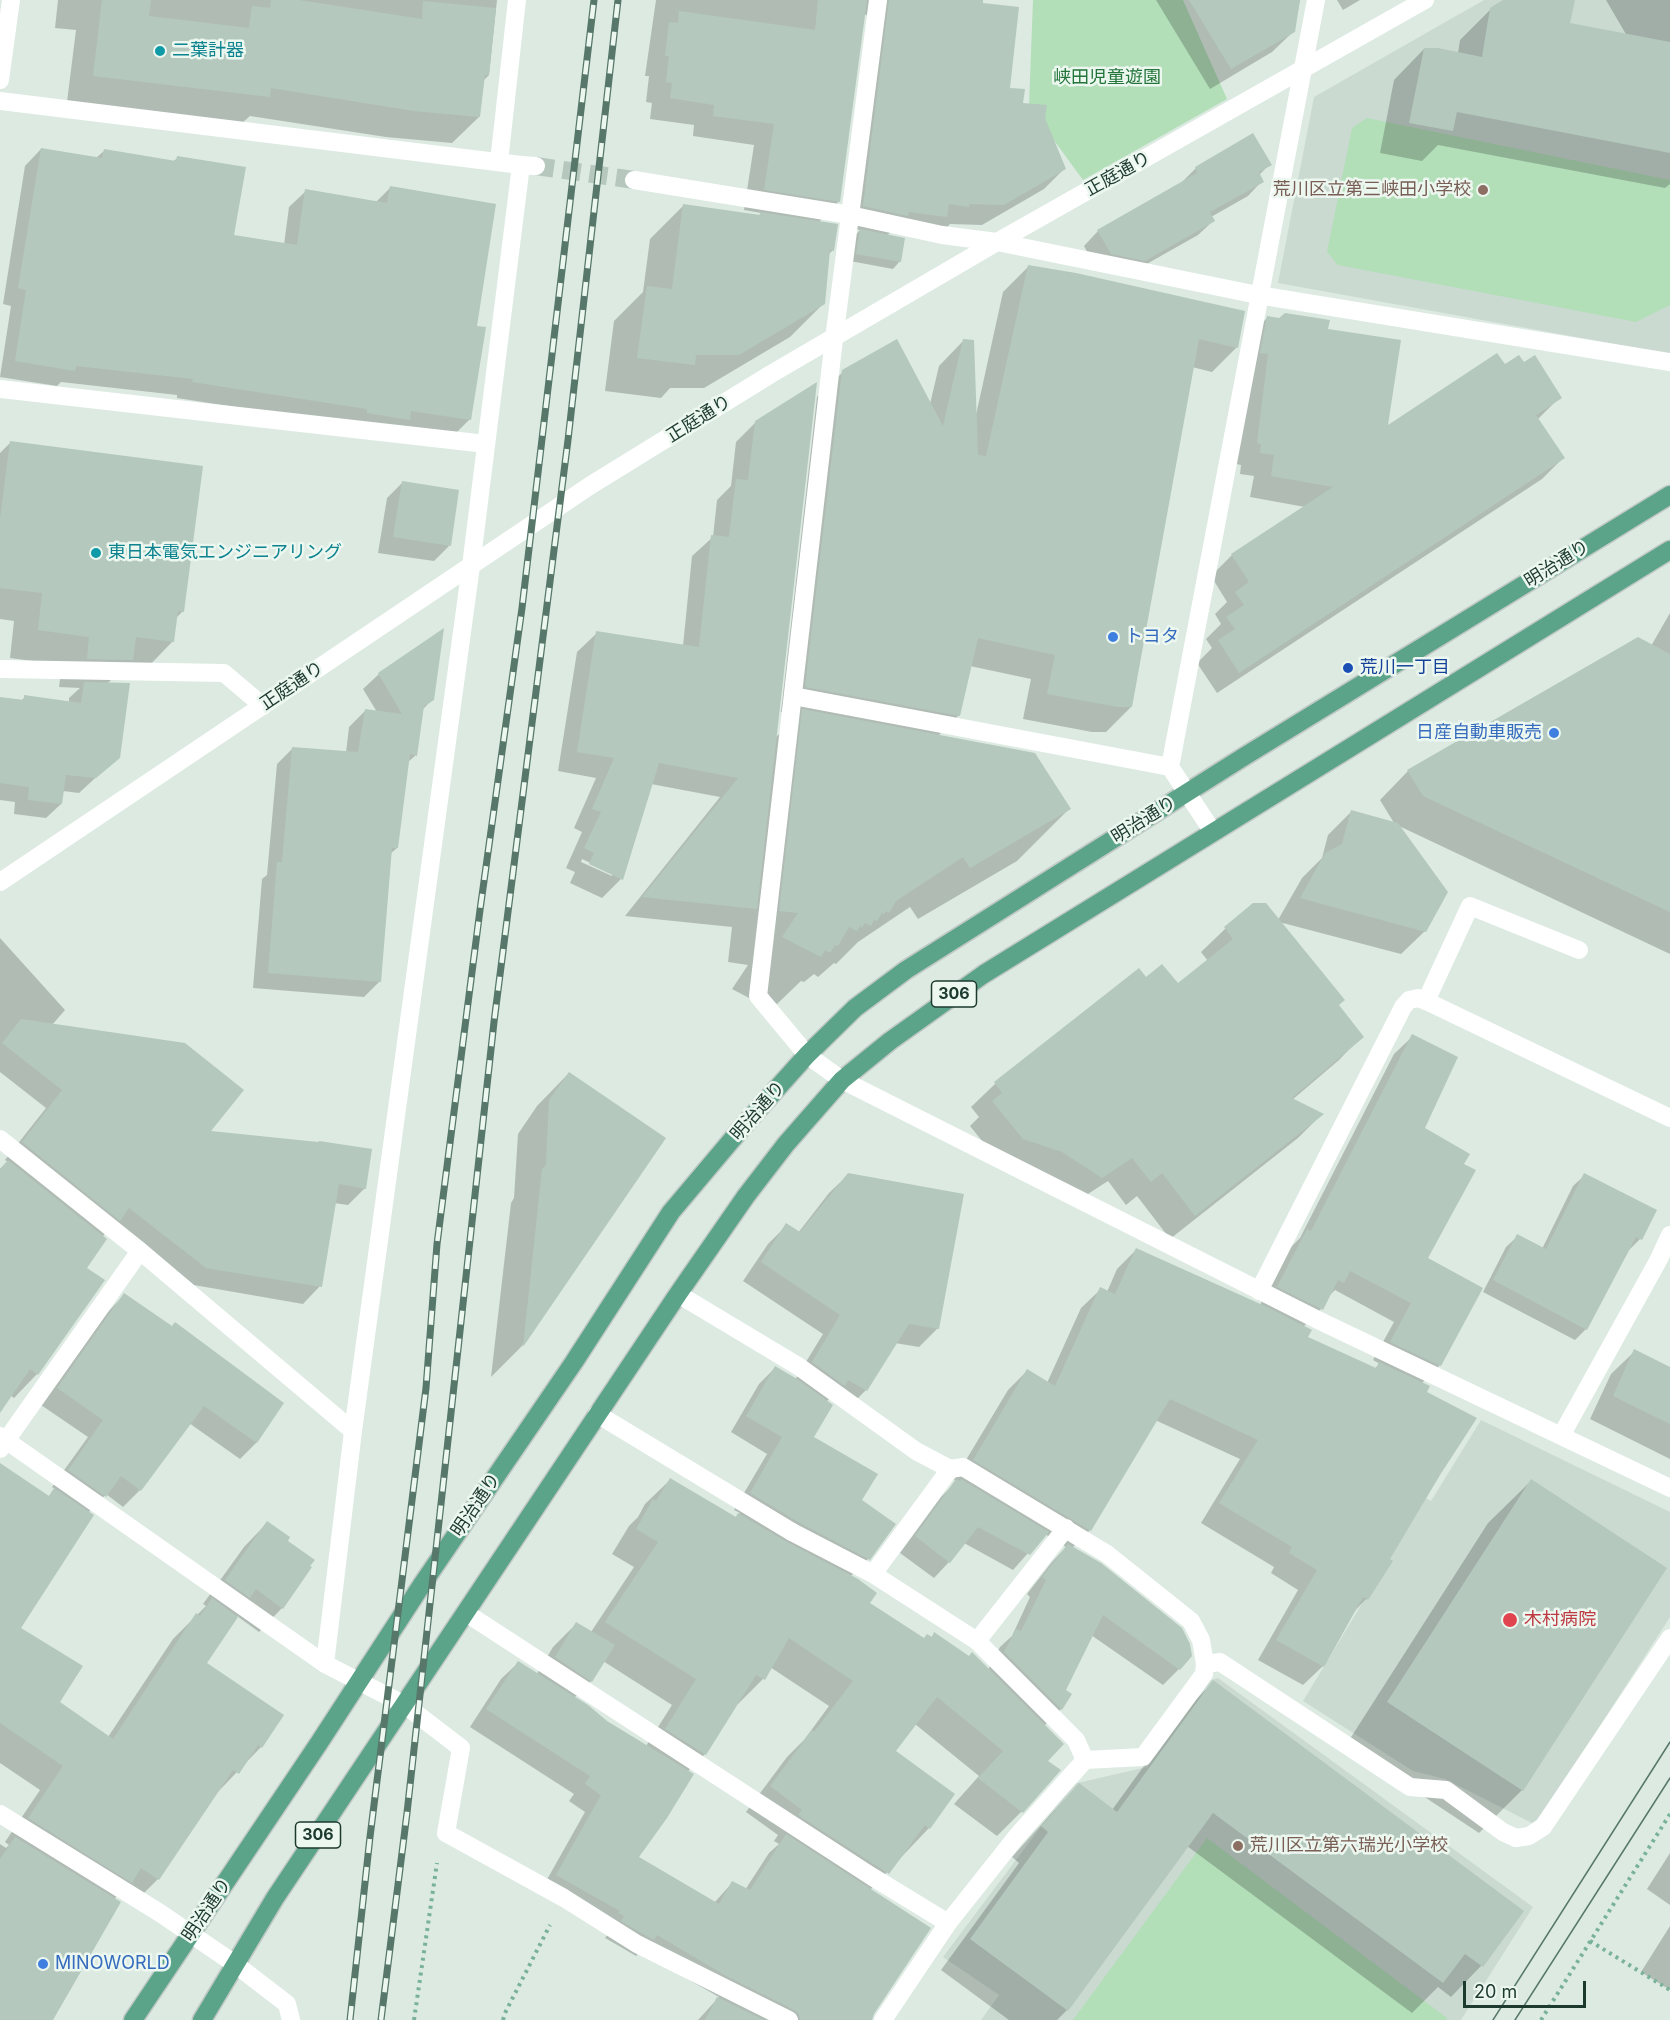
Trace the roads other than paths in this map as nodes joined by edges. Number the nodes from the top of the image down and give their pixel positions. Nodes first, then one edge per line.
1 (10, 0) edge
2 (517, 0) edge
3 (878, 0) edge
4 (1316, 0) edge
5 (1425, 0) edge
6 (1302, 70) junction
7 (0, 80) edge
8 (0, 101) edge
9 (499, 162) junction
10 (634, 180) tunnel mouth
11 (850, 214) junction
12 (997, 242) junction
13 (1258, 295) junction
14 (834, 339) junction
15 (1670, 363) edge
16 (0, 389) edge
17 (486, 444) junction
18 (1670, 495) edge
19 (1670, 550) edge
20 (471, 566) junction
21 (0, 669) edge
22 (793, 696) junction
23 (263, 706) junction
24 (1170, 767) junction
25 (1187, 792) junction
26 (1213, 832) junction
27 (0, 882) edge
28 (1579, 950) dead end
29 (1426, 1001) junction
30 (807, 1055) junction
31 (842, 1080) junction
32 (1670, 1118) edge
33 (0, 1139) edge
34 (1670, 1235) edge
35 (140, 1251) junction
36 (1260, 1291) junction
37 (678, 1294) junction
38 (597, 1414) junction
39 (353, 1431) junction
40 (1561, 1437) junction
41 (2, 1442) edge
42 (950, 1469) junction
43 (1670, 1488) edge
44 (1066, 1528) junction
45 (873, 1574) junction
46 (466, 1613) junction
47 (1670, 1638) edge
48 (977, 1641) junction
49 (325, 1664) junction
50 (1205, 1664) junction
51 (359, 1680) junction
52 (405, 1706) junction
53 (1085, 1761) junction
54 (0, 1814) edge
55 (948, 1923) junction
56 (192, 1934) junction
57 (235, 1964) junction
58 (133, 2020) edge
59 (202, 2020) edge
60 (291, 2020) edge
61 (789, 2020) edge
62 (883, 2020) edge

1 - 7 street
2 - 9 street
3 - 11 street
4 - 6 street
5 - 6 street, 正庭通り
6 - 12 street, 正庭通り
6 - 13 street
8 - 9 street
9 - 17 street
10 - 11 street
11 - 12 street
11 - 14 street
12 - 13 street
12 - 14 street, 正庭通り
13 - 15 street
13 - 24 street
14 - 20 street, 正庭通り
14 - 22 street
16 - 17 street
17 - 20 street
18 - 25 main road, 明治通り / 306
19 - 26 main road, 306
20 - 23 street, 正庭通り
20 - 39 street
21 - 23 street
22 - 24 street
22 - 30 street
23 - 27 street, 正庭通り
24 - 25 street
25 - 26 street
25 - 30 main road, 明治通り / 306
26 - 31 main road, 306
28 - 29 street
29 - 32 street
29 - 36 street
30 - 31 street
30 - 51 main road, 明治通り / 306
31 - 36 street
31 - 37 main road, 306
33 - 35 street
34 - 40 street
35 - 39 street
35 - 41 street
36 - 40 street
37 - 38 main road, 306
37 - 42 street
38 - 45 street
38 - 46 main road, 306
39 - 49 street
40 - 43 street
41 - 49 street
42 - 44 street
42 - 45 street
44 - 48 street
44 - 50 street
45 - 48 street
46 - 52 main road, 306
46 - 55 street
47 - 50 street
48 - 53 street
49 - 51 street
50 - 53 street
51 - 52 street
51 - 56 main road, 明治通り / 306
52 - 57 main road, 306
52 - 61 street
53 - 55 street
54 - 56 street
55 - 62 street
56 - 57 street
56 - 58 main road, 明治通り / 306
57 - 59 main road, 306
57 - 60 street

